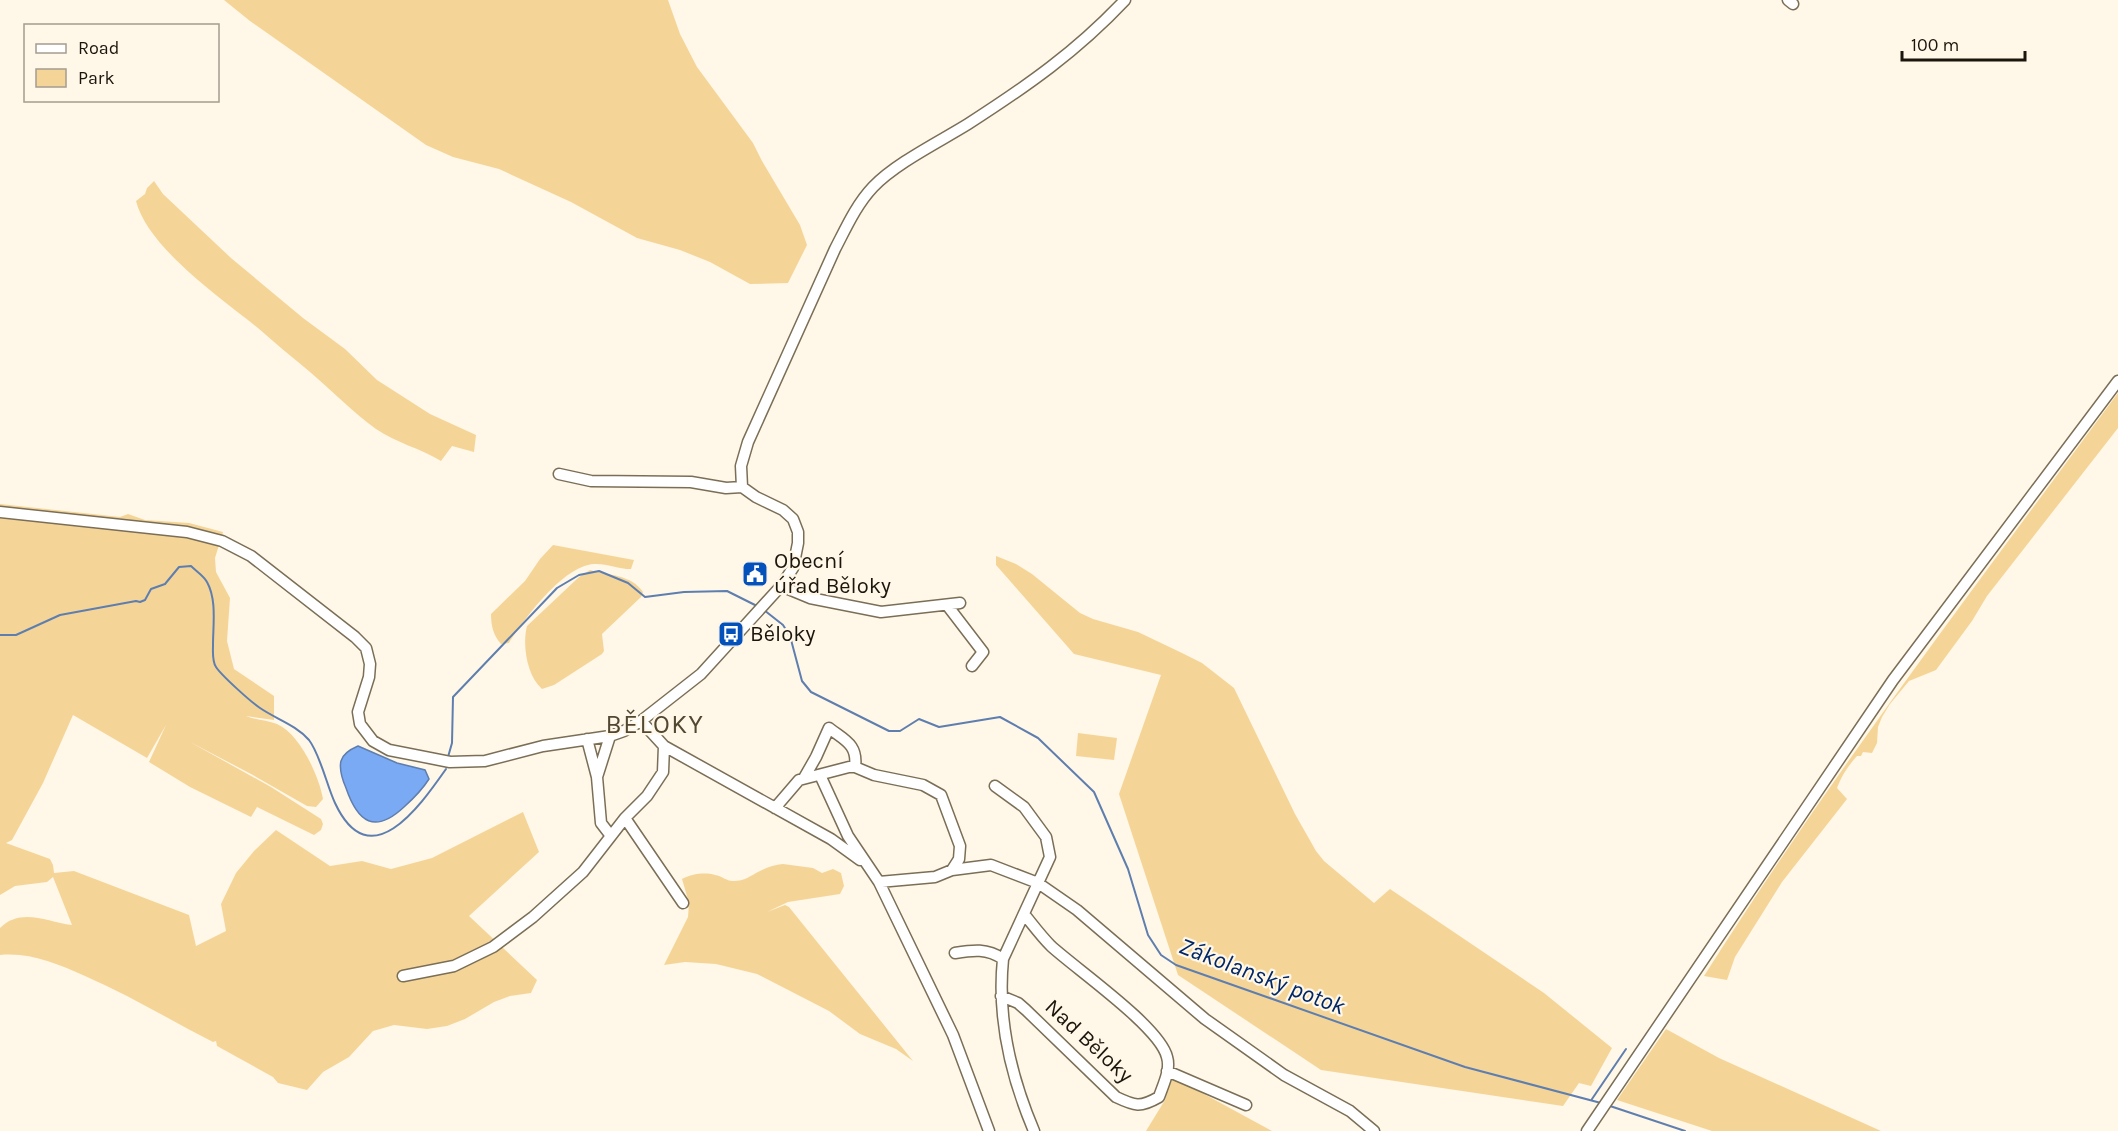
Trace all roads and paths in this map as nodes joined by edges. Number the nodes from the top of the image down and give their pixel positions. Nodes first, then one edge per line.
1 (1125, 0) edge
2 (2118, 381) edge
3 (559, 474) dead end
4 (742, 487) junction
5 (0, 512) edge
6 (781, 586) junction
7 (960, 603) dead end
8 (947, 604) junction
9 (972, 666) dead end
10 (641, 721) junction
11 (610, 736) junction
12 (587, 739) junction
13 (664, 746) junction
14 (855, 767) junction
15 (820, 775) junction
16 (597, 777) junction
17 (804, 778) junction
18 (995, 786) dead end
19 (775, 808) junction
20 (625, 818) junction
21 (611, 836) junction
22 (866, 864) junction
23 (952, 870) junction
24 (879, 882) junction
25 (1038, 884) junction
26 (683, 903) dead end
27 (1024, 914) junction
28 (955, 953) dead end
29 (1003, 959) junction
30 (403, 976) dead end
31 (1001, 996) junction
32 (1167, 1071) junction
33 (1246, 1106) dead end
34 (989, 1131) edge
35 (1034, 1131) edge
36 (1374, 1131) edge
37 (1587, 1131) edge

1 - 4 street
2 - 37 street
3 - 4 street
4 - 6 street
5 - 12 street
6 - 8 street
6 - 10 street
7 - 8 street
8 - 9 street
10 - 11 street
10 - 13 street
11 - 12 street
11 - 16 street
12 - 16 street
13 - 19 street
13 - 20 street
14 - 15 street
14 - 17 street
14 - 23 street
15 - 17 street
15 - 22 street
16 - 21 street
17 - 19 street
18 - 25 street
19 - 22 street
20 - 21 street
20 - 26 street
21 - 30 street
22 - 24 street
23 - 24 street
23 - 25 street
24 - 34 street
25 - 27 street
25 - 36 street
27 - 29 street
27 - 32 street, Nad Běloky
28 - 29 street
29 - 31 street
31 - 32 street, Nad Běloky
31 - 35 street
32 - 33 street, Nad Běloky

